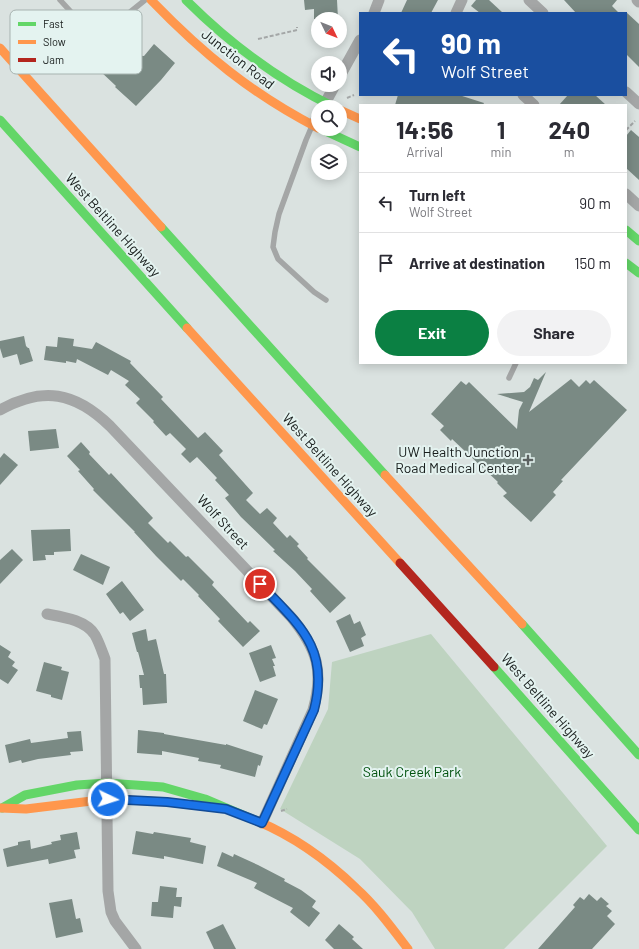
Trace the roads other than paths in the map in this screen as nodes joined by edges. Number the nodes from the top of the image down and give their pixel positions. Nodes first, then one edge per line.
1 (60, 0) edge
2 (145, 0) edge
3 (151, 0) edge
4 (186, 0) edge
5 (379, 0) edge
6 (462, 0) edge
7 (529, 0) edge
8 (69, 10) edge
9 (132, 10) edge
10 (374, 12) edge
11 (456, 12) edge
12 (542, 12) edge
13 (359, 42) edge
14 (0, 48) edge
15 (10, 59) edge
16 (347, 63) edge
17 (23, 74) edge
18 (627, 93) edge
19 (524, 96) edge
20 (317, 100) edge
21 (533, 104) edge
22 (639, 104) edge
23 (347, 113) edge
24 (359, 119) edge
25 (0, 120) edge
26 (311, 121) edge
27 (311, 133) edge
28 (339, 136) edge
29 (359, 146) edge
30 (627, 195) edge
31 (639, 206) edge
32 (627, 231) edge
33 (639, 240) edge
34 (627, 264) edge
35 (639, 273) edge
36 (326, 300) dead end
37 (516, 364) edge
38 (509, 378) dead end
39 (0, 410) edge
40 (47, 614) dead end
41 (582, 692) junction
42 (551, 731) junction
43 (639, 744) edge
44 (639, 755) edge
45 (107, 783) junction
46 (108, 799) junction
47 (1, 808) edge
48 (226, 809) junction
49 (620, 822) dead end
50 (262, 823) junction
51 (639, 830) edge
52 (136, 949) edge
53 (408, 949) edge

1 - 8 lane
2 - 9 lane
3 - 26 main road, Junction Road
4 - 20 main road, Junction Road
5 - 10 street
6 - 11 street
7 - 12 street
13 - 16 street
14 - 15 main road
17 - 41 main road
18 - 22 street
19 - 21 street
23 - 24 main road
25 - 42 main road, West Beltline Highway
27 - 36 lane
28 - 29 main road, Junction Road
30 - 31 street
32 - 33 main road
34 - 35 main road
37 - 38 lane
39 - 50 street, Wolf Street
40 - 45 street
41 - 43 main road
41 - 44 main road
42 - 49 main road
42 - 51 main road, West Beltline Highway
45 - 46 street
45 - 47 main road
45 - 48 main road
46 - 47 main road
46 - 48 main road
46 - 52 street
48 - 50 main road
50 - 53 main road

